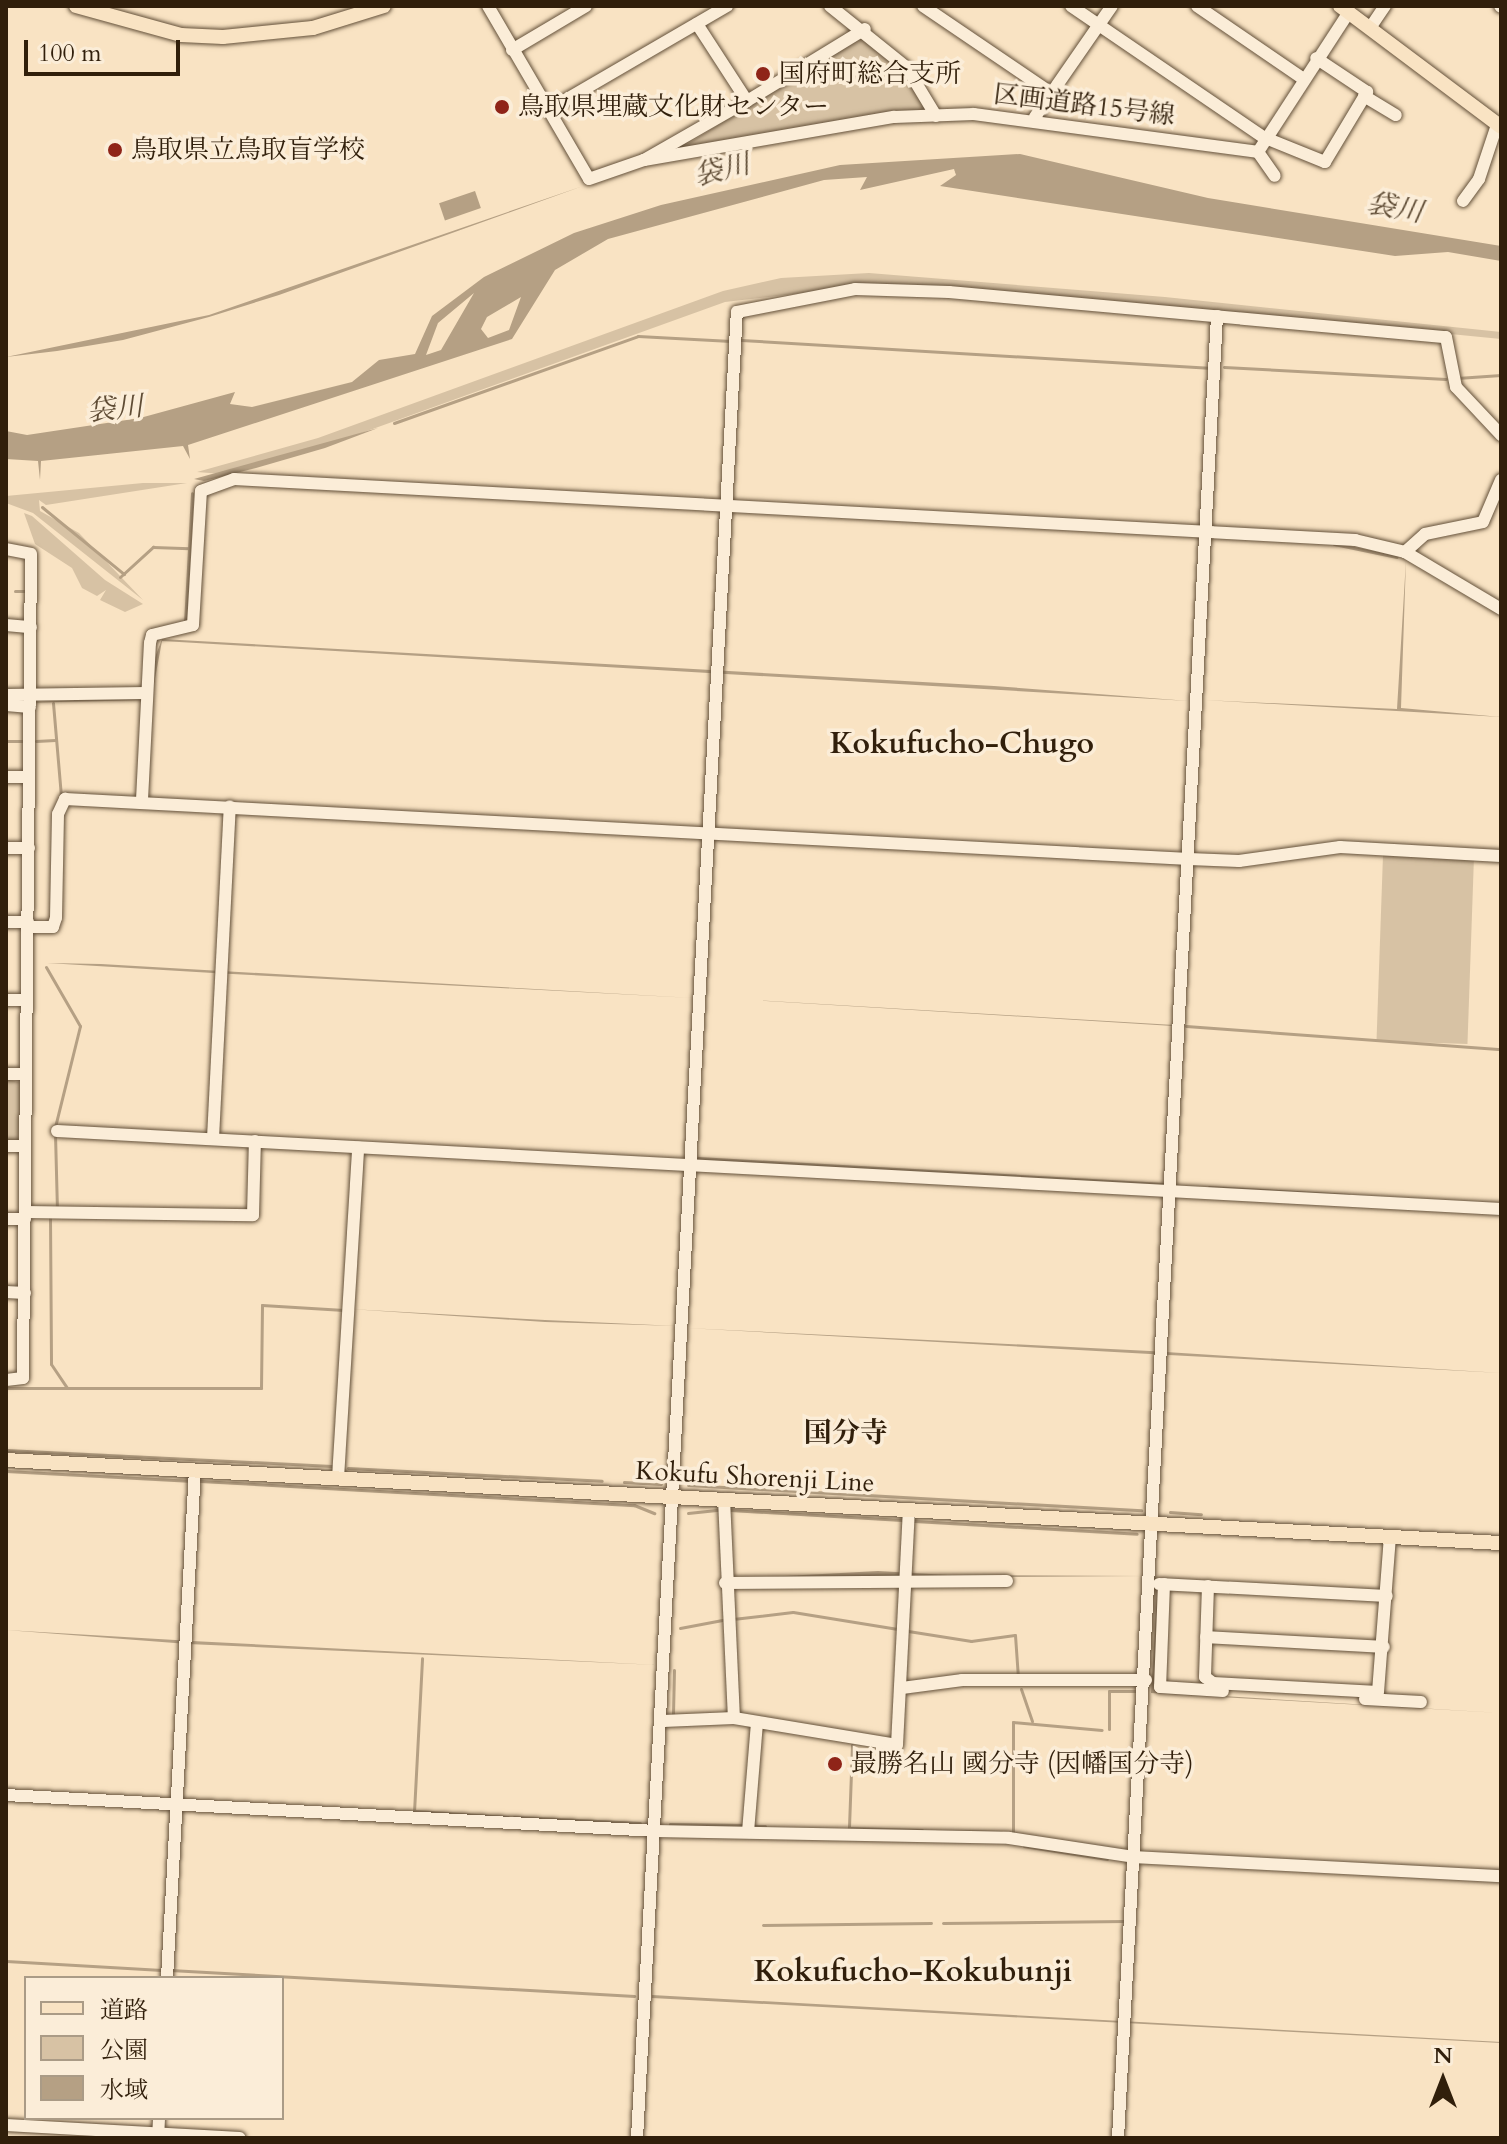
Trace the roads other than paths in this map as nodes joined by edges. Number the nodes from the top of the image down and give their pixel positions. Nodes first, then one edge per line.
1 (76, 6) edge
2 (384, 6) edge
3 (488, 6) edge
4 (586, 6) edge
5 (727, 6) edge
6 (830, 6) edge
7 (923, 6) edge
8 (1071, 6) edge
9 (1112, 6) edge
10 (1197, 6) edge
11 (1385, 6) edge
12 (1344, 9) edge
13 (697, 24) junction
14 (1098, 26) junction
15 (1370, 28) junction
16 (865, 29) junction
17 (512, 50) junction
18 (1316, 58) junction
19 (1302, 78) junction
20 (1051, 93) junction
21 (1364, 96) junction
22 (747, 101) junction
23 (550, 109) junction
24 (1396, 115) dead end
25 (936, 116) junction
26 (1035, 117) junction
27 (1499, 126) edge
28 (1263, 137) junction
29 (1258, 152) junction
30 (644, 160) junction
31 (1275, 176) dead end
32 (1463, 201) dead end
33 (1217, 316) junction
34 (1501, 435) edge
35 (1501, 480) edge
36 (725, 504) junction
37 (1206, 531) junction
38 (6, 549) edge
39 (1405, 552) junction
40 (1501, 609) edge
41 (6, 625) edge
42 (31, 627) junction
43 (146, 693) junction
44 (6, 695) edge
45 (30, 702) junction
46 (6, 705) edge
47 (6, 777) edge
48 (29, 777) junction
49 (142, 800) junction
50 (230, 806) junction
51 (707, 832) junction
52 (6, 848) edge
53 (29, 848) junction
54 (1501, 856) edge
55 (1189, 859) junction
56 (6, 922) edge
57 (28, 925) junction
58 (6, 1000) edge
59 (27, 1000) junction
60 (6, 1074) edge
61 (25, 1074) junction
62 (57, 1131) dead end
63 (213, 1138) junction
64 (255, 1141) junction
65 (6, 1146) edge
66 (25, 1146) junction
67 (358, 1148) junction
68 (691, 1164) junction
69 (1171, 1190) junction
70 (1501, 1209) edge
71 (25, 1215) junction
72 (6, 1219) edge
73 (6, 1292) edge
74 (25, 1293) junction
75 (6, 1380) edge
76 (6, 1460) edge
77 (195, 1470) junction
78 (338, 1478) junction
79 (673, 1496) junction
80 (724, 1499) junction
81 (909, 1510) junction
82 (1155, 1524) junction
83 (1390, 1537) junction
84 (1501, 1543) edge
85 (904, 1580) junction
86 (1007, 1581) dead end
87 (725, 1583) junction
88 (1158, 1584) junction
89 (1208, 1586) junction
90 (1387, 1596) junction
91 (1206, 1637) junction
92 (1384, 1647) junction
93 (1146, 1680) junction
94 (902, 1688) junction
95 (1421, 1702) dead end
96 (734, 1718) junction
97 (663, 1721) junction
98 (757, 1723) junction
99 (6, 1795) edge
100 (176, 1804) junction
101 (655, 1831) junction
102 (748, 1832) junction
103 (1134, 1857) junction
104 (1501, 1876) edge
105 (167, 1976) edge
106 (6, 2125) edge
107 (158, 2136) edge
108 (240, 2138) edge
109 (637, 2138) edge
110 (1118, 2138) edge

1 - 2 main road
3 - 17 street
4 - 17 street
5 - 13 street
6 - 16 street
7 - 20 street
8 - 14 street
9 - 14 street
10 - 19 street
11 - 15 street
12 - 15 main road
12 - 18 street
13 - 22 street
13 - 23 street
14 - 20 street
14 - 28 street
15 - 27 main road
16 - 22 street
16 - 25 street
17 - 23 street
18 - 19 street
18 - 21 street
19 - 28 street
20 - 26 street
21 - 24 street
21 - 28 street
22 - 30 street
23 - 30 street
25 - 26 street, 区画道路15号線
25 - 30 street, 区画道路15号線
26 - 29 street, 区画道路15号線
27 - 32 street
28 - 29 street
29 - 31 street
33 - 34 street
33 - 36 street
33 - 37 street
35 - 39 street
36 - 37 street
36 - 43 street
36 - 51 street
37 - 39 street
37 - 55 street
38 - 42 street
39 - 40 street
41 - 42 street
42 - 45 street
43 - 45 street
43 - 49 street
44 - 45 street
45 - 46 street
45 - 48 street
47 - 48 street
48 - 53 street
49 - 50 street
49 - 57 street
50 - 51 street
50 - 63 street
51 - 55 street
51 - 68 street
52 - 53 street
53 - 57 street
54 - 55 street
55 - 69 street
56 - 57 street
57 - 59 street
58 - 59 street
59 - 61 street
60 - 61 street
61 - 66 street
62 - 63 street
63 - 64 street
64 - 67 street
64 - 71 street
65 - 66 street
66 - 71 street
67 - 68 street
67 - 78 street
68 - 69 street
68 - 79 street
69 - 70 street
69 - 82 street
71 - 72 street
71 - 74 street
73 - 74 street
74 - 75 street
76 - 77 main road, Kokufu Shorenji Line
77 - 78 main road, Kokufu Shorenji Line
77 - 100 street
78 - 79 main road, Kokufu Shorenji Line
79 - 80 main road, Kokufu Shorenji Line
79 - 97 street
80 - 81 main road, Kokufu Shorenji Line
80 - 87 street
81 - 82 main road, Kokufu Shorenji Line
81 - 85 street
82 - 83 main road, Kokufu Shorenji Line
82 - 88 street
83 - 84 main road, Kokufu Shorenji Line
83 - 90 street
85 - 86 street
85 - 87 street
85 - 94 street
87 - 96 street
88 - 89 street
88 - 93 street
88 - 95 street
89 - 90 street
89 - 91 street
90 - 92 street
91 - 92 street
91 - 92 street
93 - 94 street
93 - 103 street
94 - 98 street
96 - 97 street
96 - 98 street
97 - 101 street
98 - 102 street
99 - 100 street
100 - 101 street
100 - 105 street
101 - 102 street
101 - 109 street
102 - 103 street
103 - 104 street
103 - 110 street
106 - 107 street
107 - 108 street

